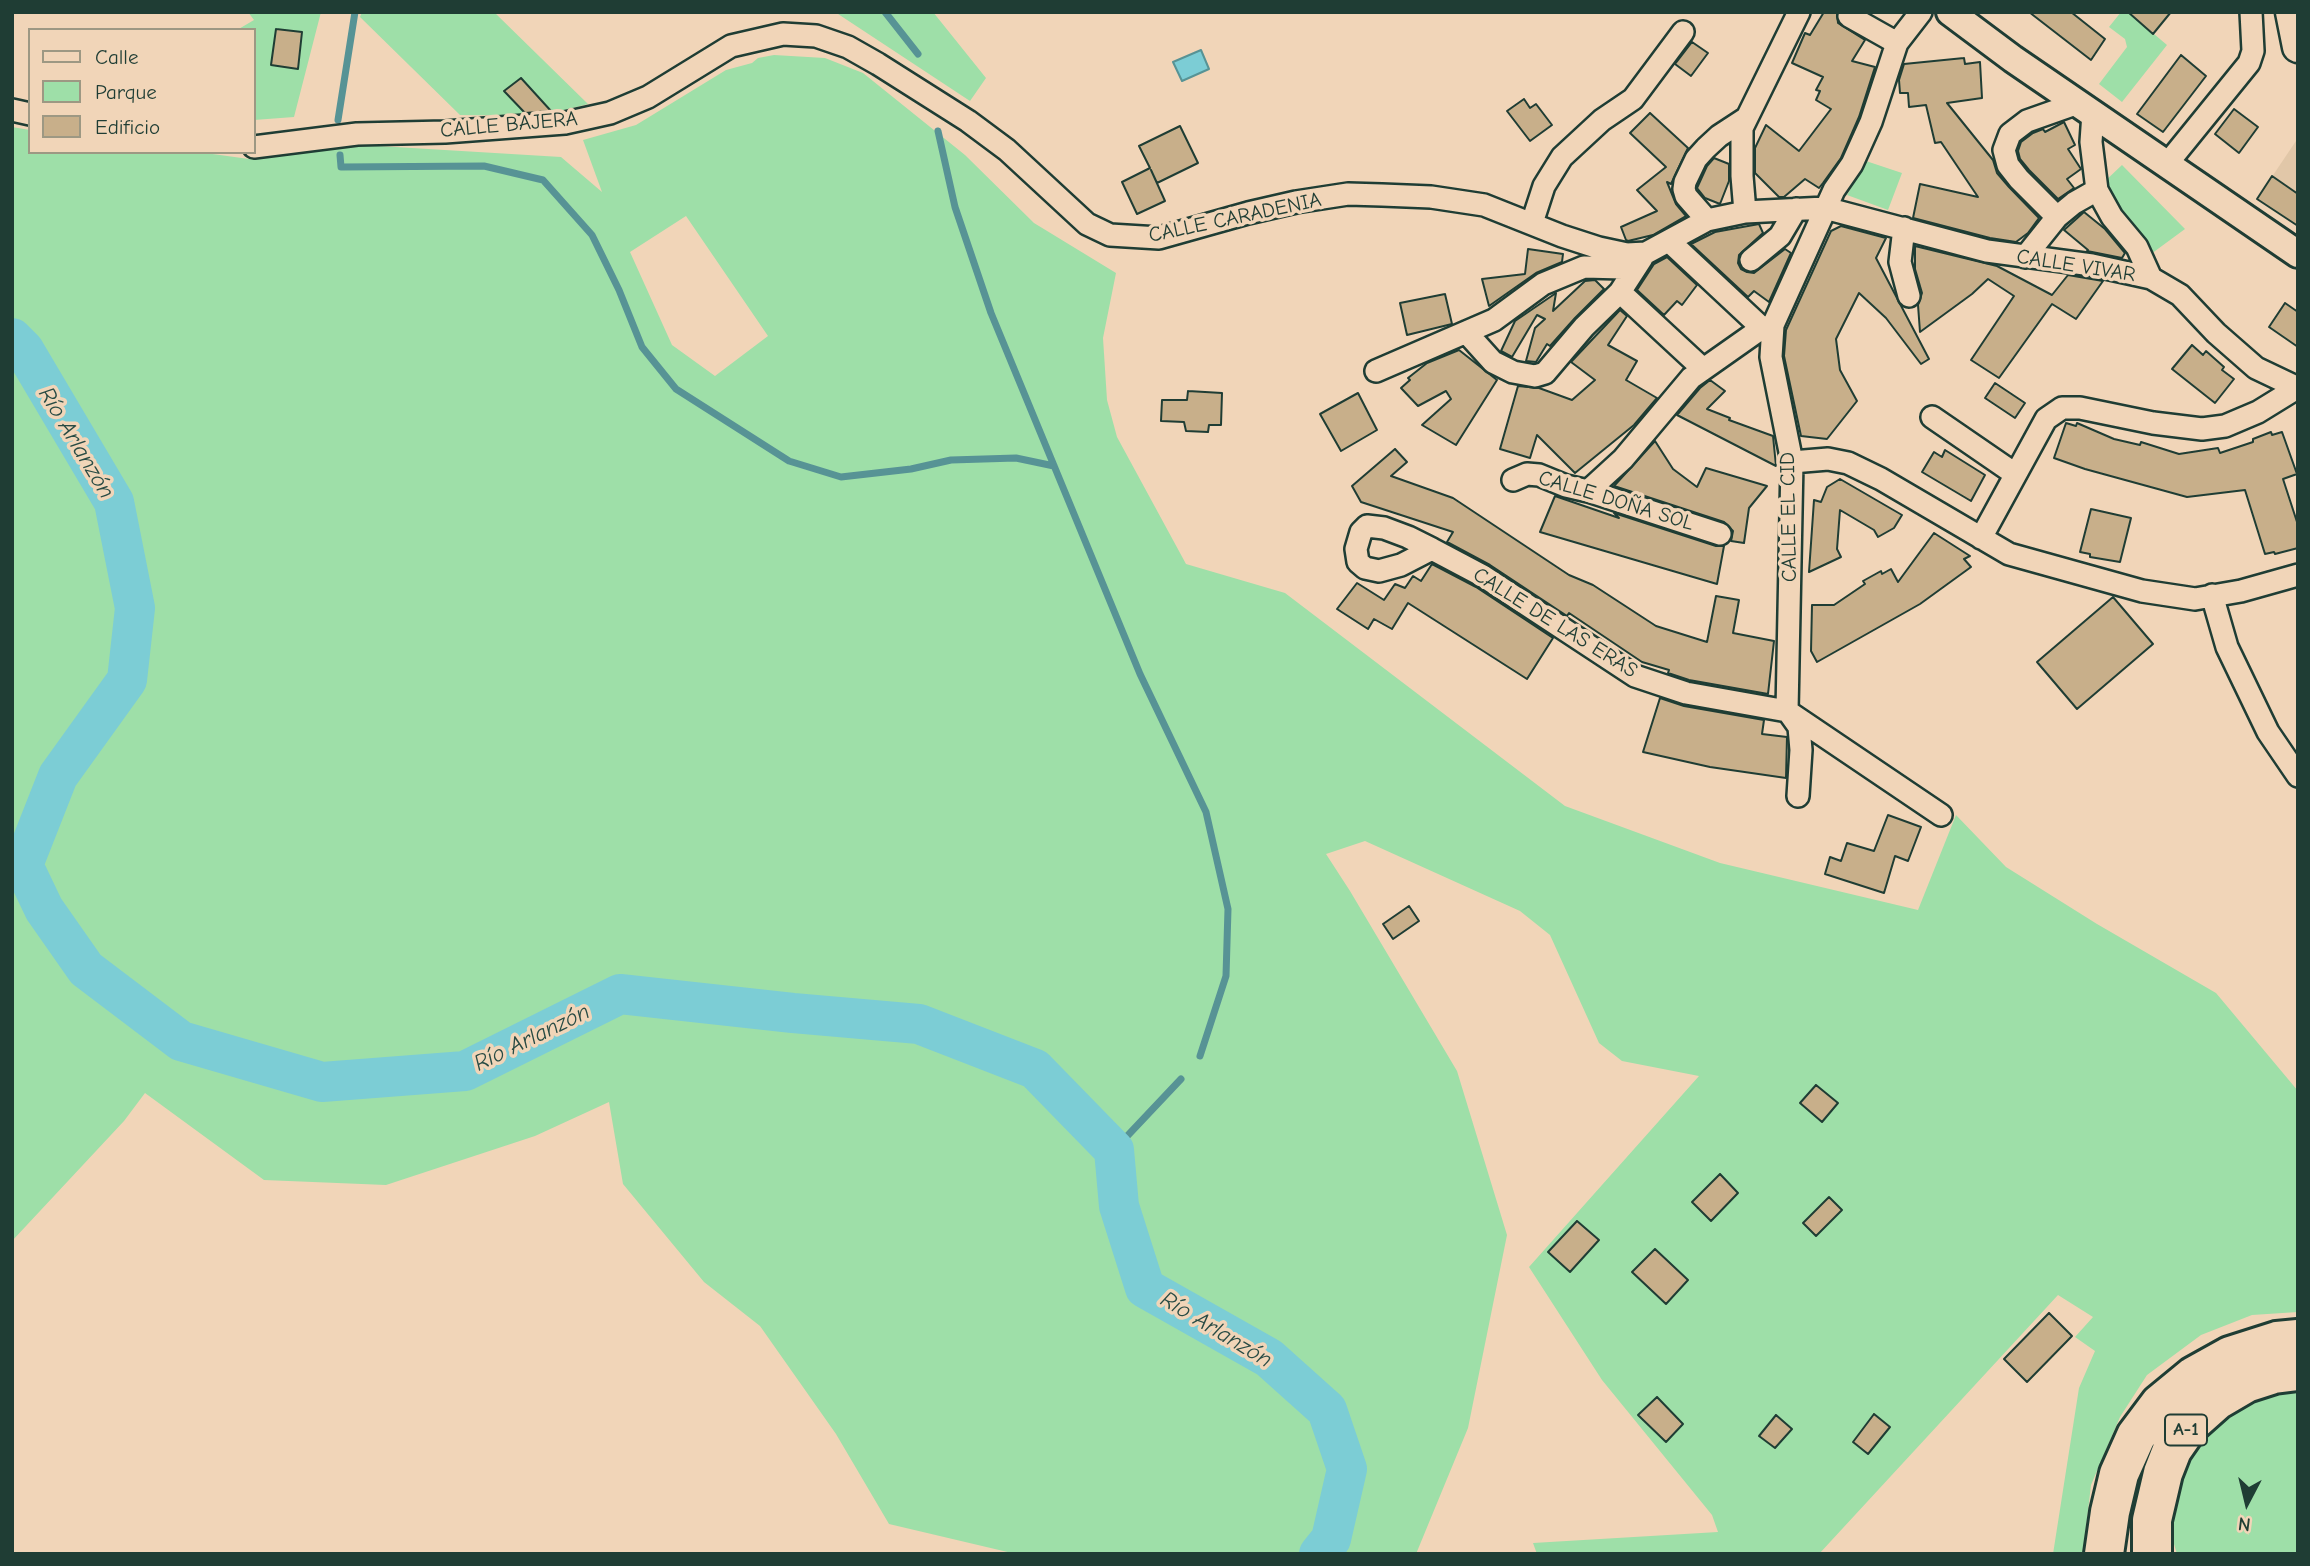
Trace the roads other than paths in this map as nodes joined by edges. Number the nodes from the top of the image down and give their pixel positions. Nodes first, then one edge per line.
1 (1799, 12) edge
2 (1922, 12) edge
3 (1950, 12) edge
4 (2251, 12) edge
5 (2291, 12) edge
6 (1849, 16) dead end
7 (1683, 32) dead end
8 (1897, 43) junction
9 (2298, 47) edge
10 (2086, 108) junction
11 (1745, 119) junction
12 (256, 147) edge
13 (1007, 149) joint
14 (2168, 164) junction
15 (2097, 190) junction
16 (1825, 208) junction
17 (1796, 209) junction
18 (1745, 212) junction
19 (2057, 218) junction
20 (1707, 220) junction
21 (1532, 223) junction
22 (1904, 228) junction
23 (1670, 242) junction
24 (1646, 253) junction
25 (2298, 254) edge
26 (2025, 257) junction
27 (1751, 260) dead end
28 (2151, 278) junction
29 (1620, 292) junction
30 (1909, 296) dead end
31 (1767, 327) junction
32 (1466, 332) junction
33 (1702, 368) junction
34 (1376, 371) dead end
35 (2297, 388) edge
36 (1932, 417) dead end
37 (1792, 462) junction
38 (2015, 474) junction
39 (1513, 480) dead end
40 (1588, 491) junction
41 (1720, 534) dead end
42 (1981, 538) junction
43 (1432, 549) dead end
44 (2298, 575) edge
45 (2212, 596) junction
46 (1787, 711) junction
47 (2298, 776) edge
48 (1798, 796) dead end
49 (1941, 815) dead end
50 (2298, 1339) edge
51 (2298, 1371) edge
52 (2104, 1554) edge
53 (2152, 1554) edge

1 - 11 street
2 - 8 street
3 - 10 street
4 - 14 street
5 - 9 main road
6 - 8 street
7 - 21 street
8 - 16 street, CALLE EL CID
10 - 14 street
10 - 15 street
10 - 19 street
11 - 18 street
11 - 20 street
12 - 13 street, CALLE BAJERA
13 - 21 street, CALLE CARADENIA
14 - 25 street
15 - 19 street
15 - 28 street
16 - 17 street, CALLE CARADENIA
16 - 22 street, CALLE VIVAR
16 - 31 street, CALLE EL CID
17 - 18 street, CALLE CARADENIA
17 - 27 street
18 - 20 street, CALLE CARADENIA
19 - 26 street
20 - 23 street, CALLE CARADENIA
21 - 24 street, CALLE CARADENIA
22 - 26 street, CALLE VIVAR
22 - 30 street
23 - 24 street, CALLE CARADENIA
23 - 31 street
24 - 29 street
24 - 32 street, CALLE CARADENIA
26 - 28 street, CALLE VIVAR
28 - 35 street, CALLE VIVAR
29 - 32 street
29 - 33 street
31 - 33 street
31 - 37 street, CALLE EL CID
32 - 34 street, CALLE CARADENIA
33 - 40 street
35 - 38 street
36 - 38 street
37 - 42 street
37 - 46 street, CALLE EL CID
38 - 42 street
39 - 40 street, CALLE DOÑA SOL
40 - 41 street, CALLE DOÑA SOL
42 - 45 street
43 - 46 street, CALLE DE LAS ERAS
44 - 45 street
45 - 47 street
46 - 48 street
46 - 49 street, CALLE DE LAS ERAS
50 - 52 highway
51 - 53 highway, A-1

